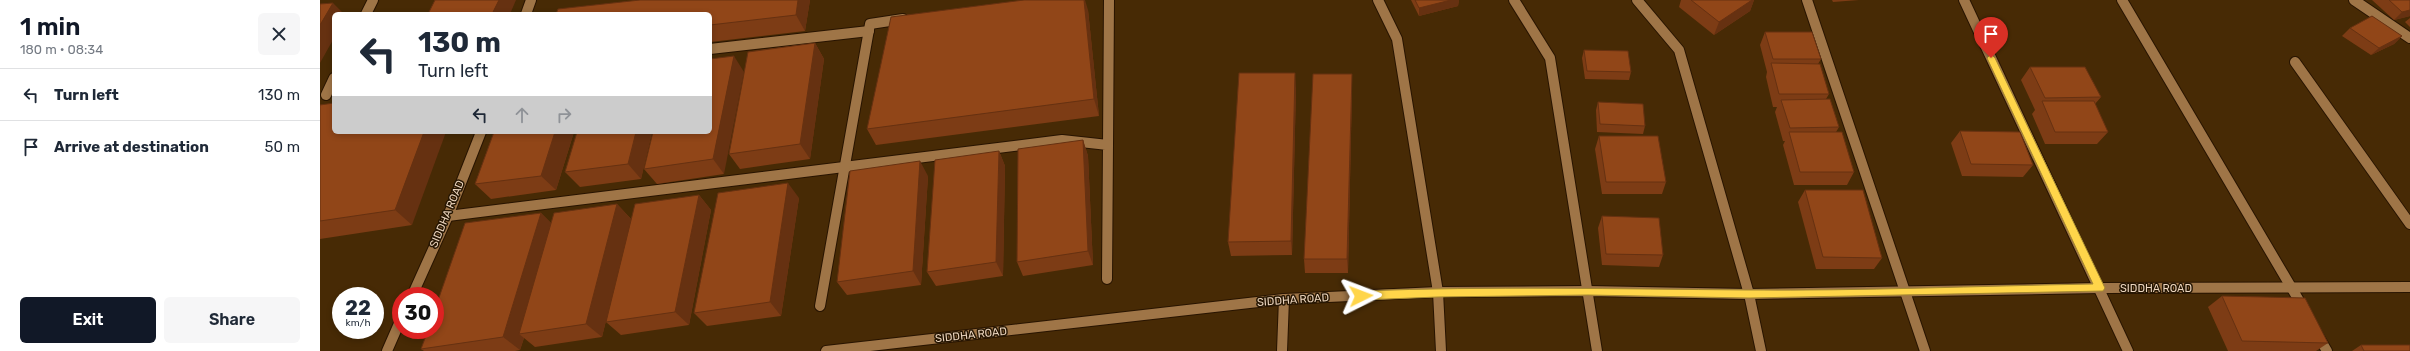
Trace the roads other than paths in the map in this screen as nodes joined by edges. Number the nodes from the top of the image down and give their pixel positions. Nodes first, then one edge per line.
1 (373, 0) edge
2 (531, 0) edge
3 (1109, 0) edge
4 (1378, 0) edge
5 (1514, 0) edge
6 (1637, 0) edge
7 (1807, 0) edge
8 (1964, 0) edge
9 (2122, 0) edge
10 (2354, 0) edge
11 (367, 12) edge
12 (527, 12) edge
13 (916, 17) edge
14 (869, 31) junction
15 (2410, 38) edge
16 (712, 49) edge
17 (2295, 62) dead end
18 (332, 82) edge
19 (326, 95) edge
20 (480, 134) edge
21 (1108, 145) junction
22 (844, 167) junction
23 (448, 216) junction
24 (2410, 224) edge
25 (1107, 279) dead end
26 (416, 287) edge
27 (2410, 287) edge
28 (2100, 288) junction
29 (2292, 288) junction
30 (1588, 291) junction
31 (1438, 292) junction
32 (1904, 292) junction
33 (1749, 294) junction
34 (1284, 299) junction
35 (820, 306) dead end
36 (392, 339) edge
37 (387, 351) edge
38 (826, 351) edge
39 (1282, 351) edge
40 (1441, 351) edge
41 (1597, 351) edge
42 (1761, 351) edge
43 (1925, 351) edge
44 (2128, 351) edge
45 (2327, 351) edge

1 - 11 street
2 - 12 street
3 - 21 street
4 - 31 street
5 - 30 street
6 - 33 street
7 - 32 street
8 - 28 street
9 - 29 street
10 - 15 street
13 - 14 street
14 - 16 street
14 - 22 street
17 - 24 street
18 - 19 street
20 - 23 street, SIDDHA ROAD
21 - 22 street
21 - 25 street
22 - 23 street
22 - 35 street
23 - 26 street, SIDDHA ROAD
27 - 29 street, SIDDHA ROAD
28 - 29 street, SIDDHA ROAD
28 - 32 street, SIDDHA ROAD
28 - 44 street
29 - 45 street
30 - 31 street, SIDDHA ROAD
30 - 33 street, SIDDHA ROAD
30 - 41 street
31 - 34 street, SIDDHA ROAD
31 - 40 street
32 - 33 street, SIDDHA ROAD
32 - 43 street
33 - 42 street
34 - 38 street, SIDDHA ROAD
34 - 39 street
36 - 37 street

